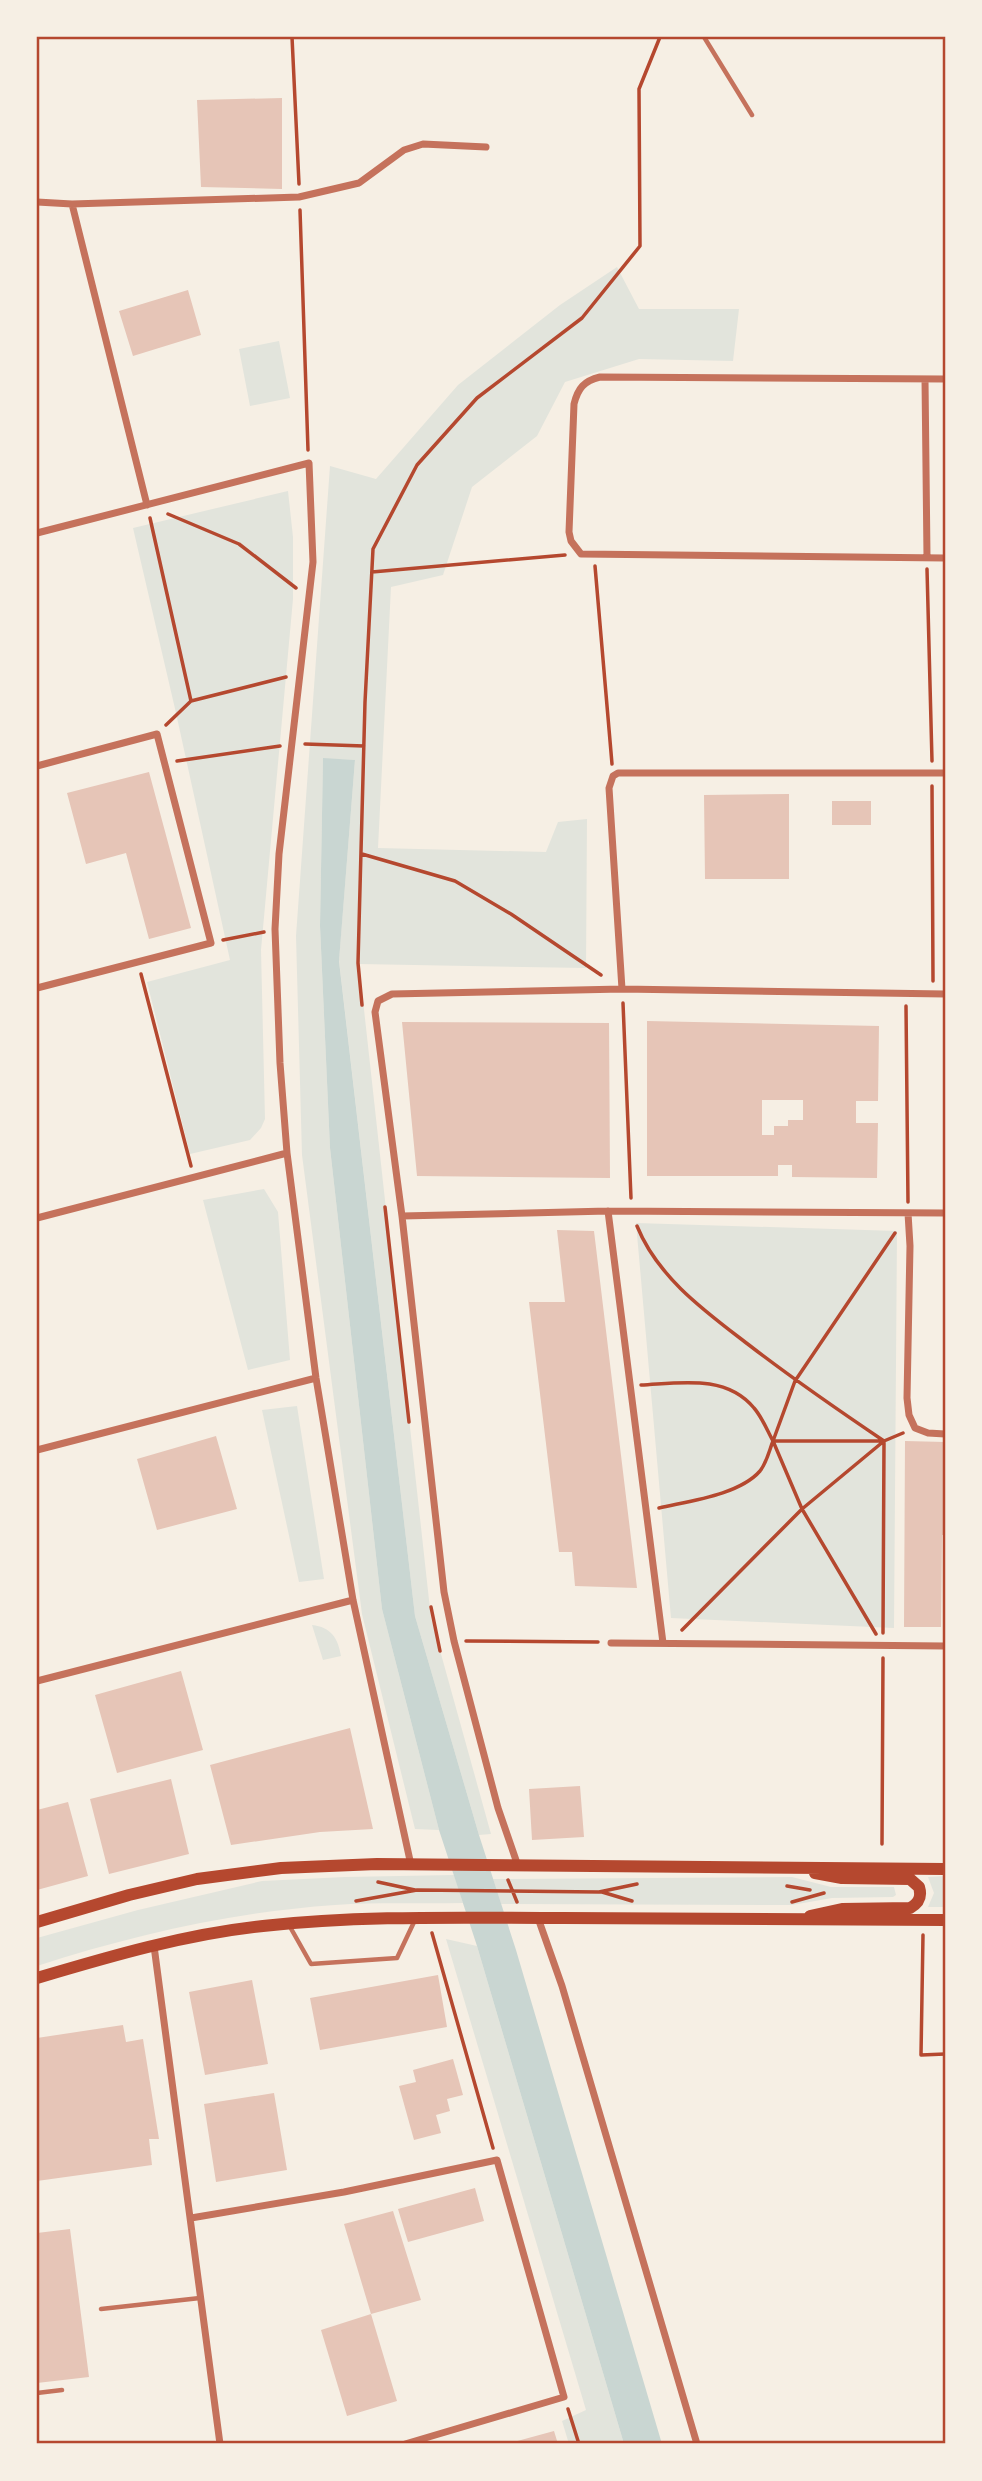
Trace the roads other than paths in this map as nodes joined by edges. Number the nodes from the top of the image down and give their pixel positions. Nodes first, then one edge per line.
1 (704, 37) edge
2 (752, 115) dead end
3 (486, 147) dead end
4 (37, 202) edge
5 (72, 204) junction
6 (925, 379) junction
7 (945, 379) edge
8 (147, 505) junction
9 (37, 533) edge
10 (927, 557) junction
11 (945, 558) edge
12 (37, 766) edge
13 (945, 773) edge
14 (37, 988) edge
15 (622, 989) junction
16 (945, 994) edge
17 (287, 1153) junction
18 (608, 1211) junction
19 (908, 1213) junction
20 (945, 1213) edge
21 (402, 1216) junction
22 (37, 1218) edge
23 (316, 1378) junction
24 (945, 1434) edge
25 (37, 1450) edge
26 (354, 1600) junction
27 (611, 1643) road end
28 (666, 1643) junction
29 (945, 1646) edge
30 (37, 1681) edge
31 (411, 1865) junction
32 (518, 1866) junction
33 (800, 1868) junction
34 (945, 1869) edge
35 (428, 1917) junction
36 (538, 1918) junction
37 (800, 1920) junction
38 (945, 1920) edge
39 (37, 1922) edge
40 (288, 1925) junction
41 (154, 1946) junction
42 (37, 1978) edge
43 (191, 2218) junction
44 (201, 2298) junction
45 (101, 2309) dead end
46 (62, 2390) dead end
47 (37, 2393) edge
48 (220, 2444) edge
49 (405, 2444) edge
50 (697, 2444) edge

1 - 2 lane
3 - 5 street
4 - 5 street
5 - 8 street
6 - 7 street
6 - 10 street
6 - 10 street
8 - 9 street
8 - 17 street
10 - 11 street
12 - 14 street
13 - 15 street
15 - 16 street
15 - 21 street
17 - 22 street
17 - 23 street
18 - 19 street
18 - 21 street
18 - 28 street
19 - 20 street
19 - 24 street
21 - 32 street
23 - 25 street
23 - 26 street
26 - 30 street
26 - 31 street
27 - 28 street
28 - 29 street
31 - 32 main road
31 - 39 main road
32 - 33 main road
33 - 34 main road
33 - 37 main road
35 - 36 main road
35 - 40 main road
35 - 40 lane
36 - 37 main road
36 - 50 street
37 - 38 main road
40 - 41 main road
41 - 42 main road
41 - 43 street
43 - 44 street
43 - 49 street
44 - 45 lane
44 - 48 street
46 - 47 lane

